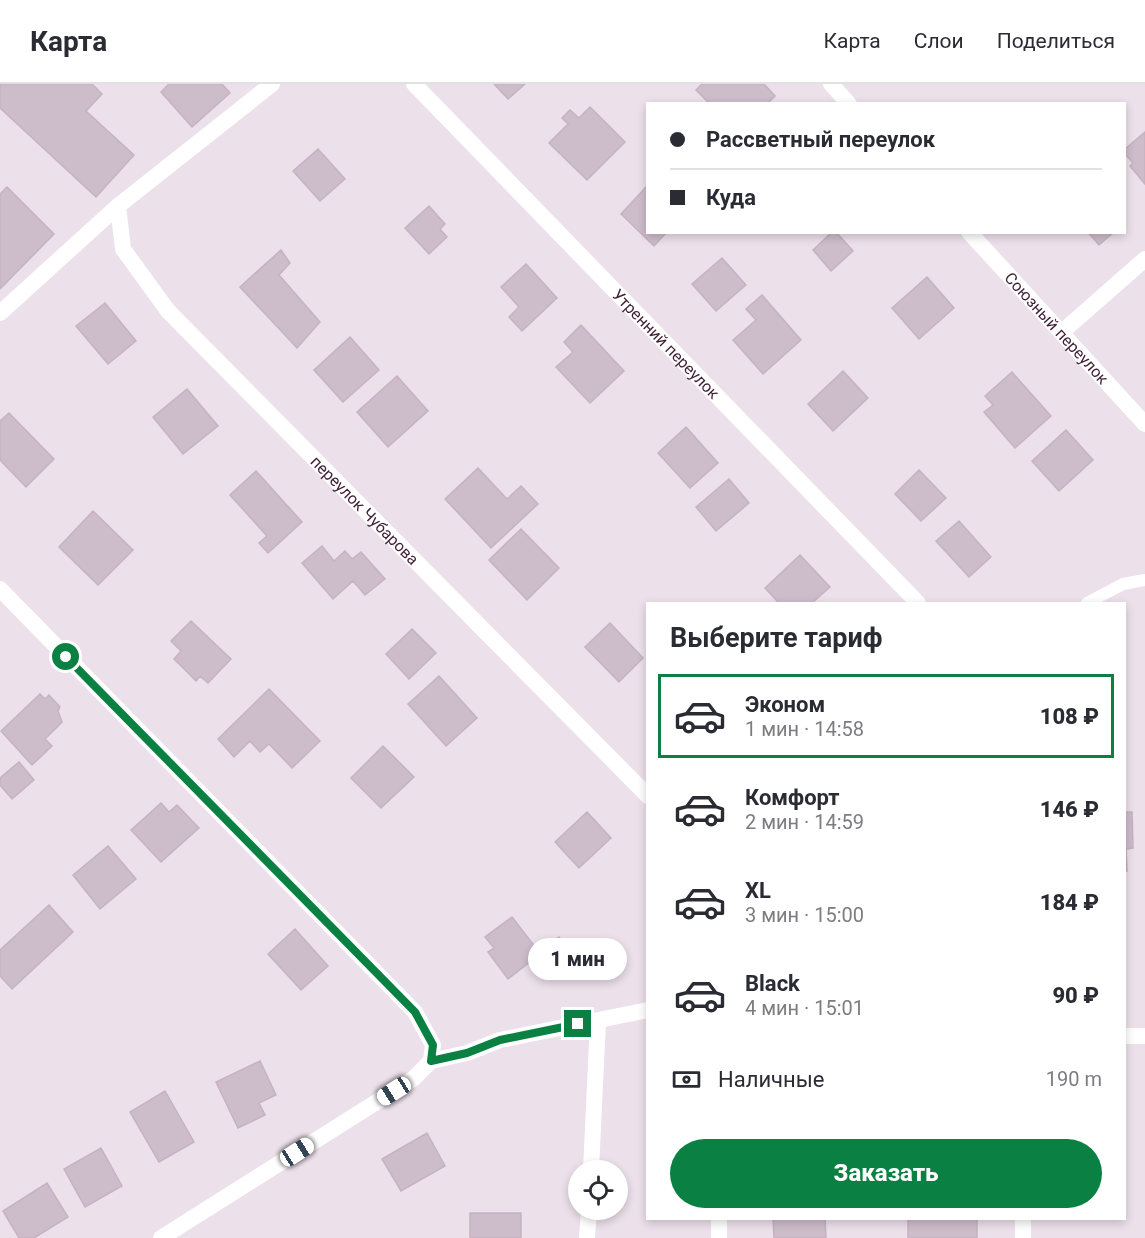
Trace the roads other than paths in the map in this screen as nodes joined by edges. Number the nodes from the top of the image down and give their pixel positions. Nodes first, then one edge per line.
1 (272, 84) edge
2 (414, 84) edge
3 (831, 84) edge
4 (847, 102) edge
5 (118, 206) junction
6 (971, 234) edge
7 (1145, 259) edge
8 (0, 312) edge
9 (1062, 332) junction
10 (1145, 424) edge
11 (1145, 580) edge
12 (0, 589) edge
13 (917, 602) edge
14 (1089, 602) edge
15 (646, 794) edge
16 (646, 1010) edge
17 (598, 1021) junction
18 (1126, 1036) edge
19 (1145, 1036) edge
20 (431, 1061) junction
21 (591, 1160) edge
22 (588, 1220) edge
23 (719, 1220) edge
24 (1023, 1220) edge
25 (161, 1238) edge
26 (587, 1238) edge
27 (719, 1238) edge
28 (1023, 1238) edge

1 - 5 street
2 - 13 street, Утренний переулок
3 - 4 street
5 - 8 street
5 - 15 street, переулок Чубарова
6 - 9 street, Союзный переулок
7 - 9 street
9 - 10 street, Союзный переулок
11 - 14 lane
12 - 20 street
16 - 17 street
17 - 20 street
17 - 21 street
18 - 19 street
20 - 25 street
22 - 26 street
23 - 27 street
24 - 28 street

